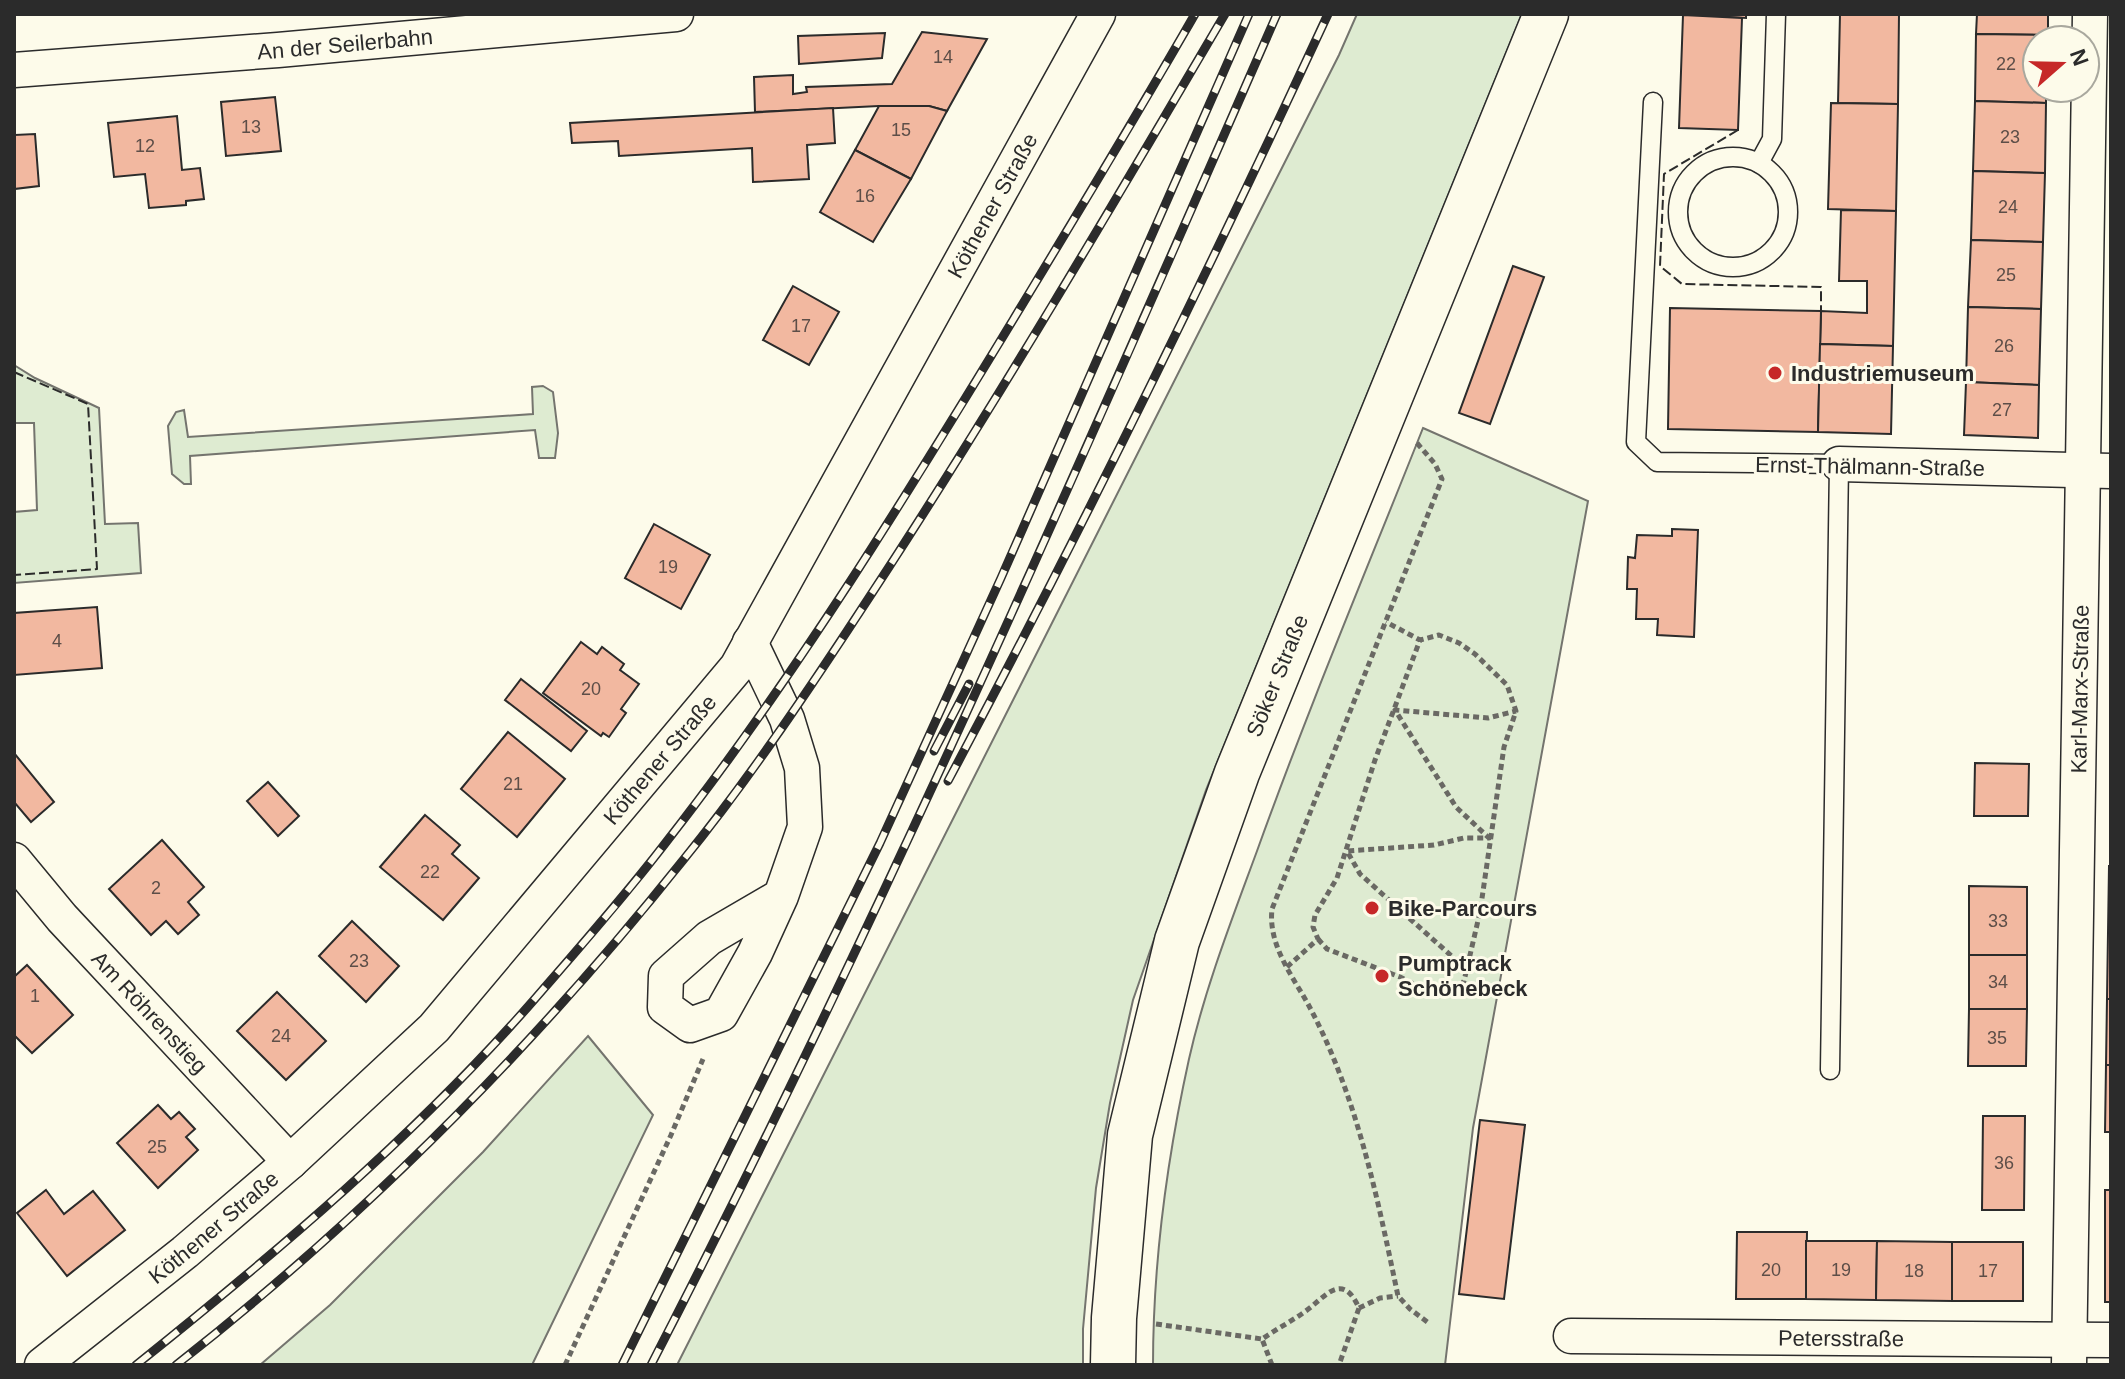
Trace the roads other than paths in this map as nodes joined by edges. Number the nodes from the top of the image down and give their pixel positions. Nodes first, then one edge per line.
1 (676, 14) edge
2 (1098, 14) edge
3 (1546, 14) edge
4 (1776, 14) edge
5 (2090, 14) edge
6 (14, 70) edge
7 (1653, 102) dead end
8 (1759, 163) junction
9 (1839, 464) junction
10 (2097, 471) edge
11 (750, 642) junction
12 (14, 860) edge
13 (781, 896) junction
14 (1830, 1070) dead end
15 (290, 1162) junction
16 (1571, 1336) dead end
17 (2111, 1340) edge
18 (2069, 1352) edge
19 (42, 1365) edge
20 (1113, 1365) edge

1 - 6 street, An der Seilerbahn
2 - 11 street, Köthener Straße
3 - 20 street, Söker Straße
4 - 8 lane
5 - 10 street, Karl-Marx-Straße
7 - 9 lane, Ernst-Thälmann-Straße
8 - 8 lane
9 - 10 street, Ernst-Thälmann-Straße
9 - 14 lane
10 - 18 street, Karl-Marx-Straße
11 - 13 street
11 - 15 street, Köthener Straße
12 - 15 street, Am Röhrenstieg
13 - 13 street
15 - 19 street, Köthener Straße
16 - 18 street, Petersstraße
17 - 18 street, Petersstraße

